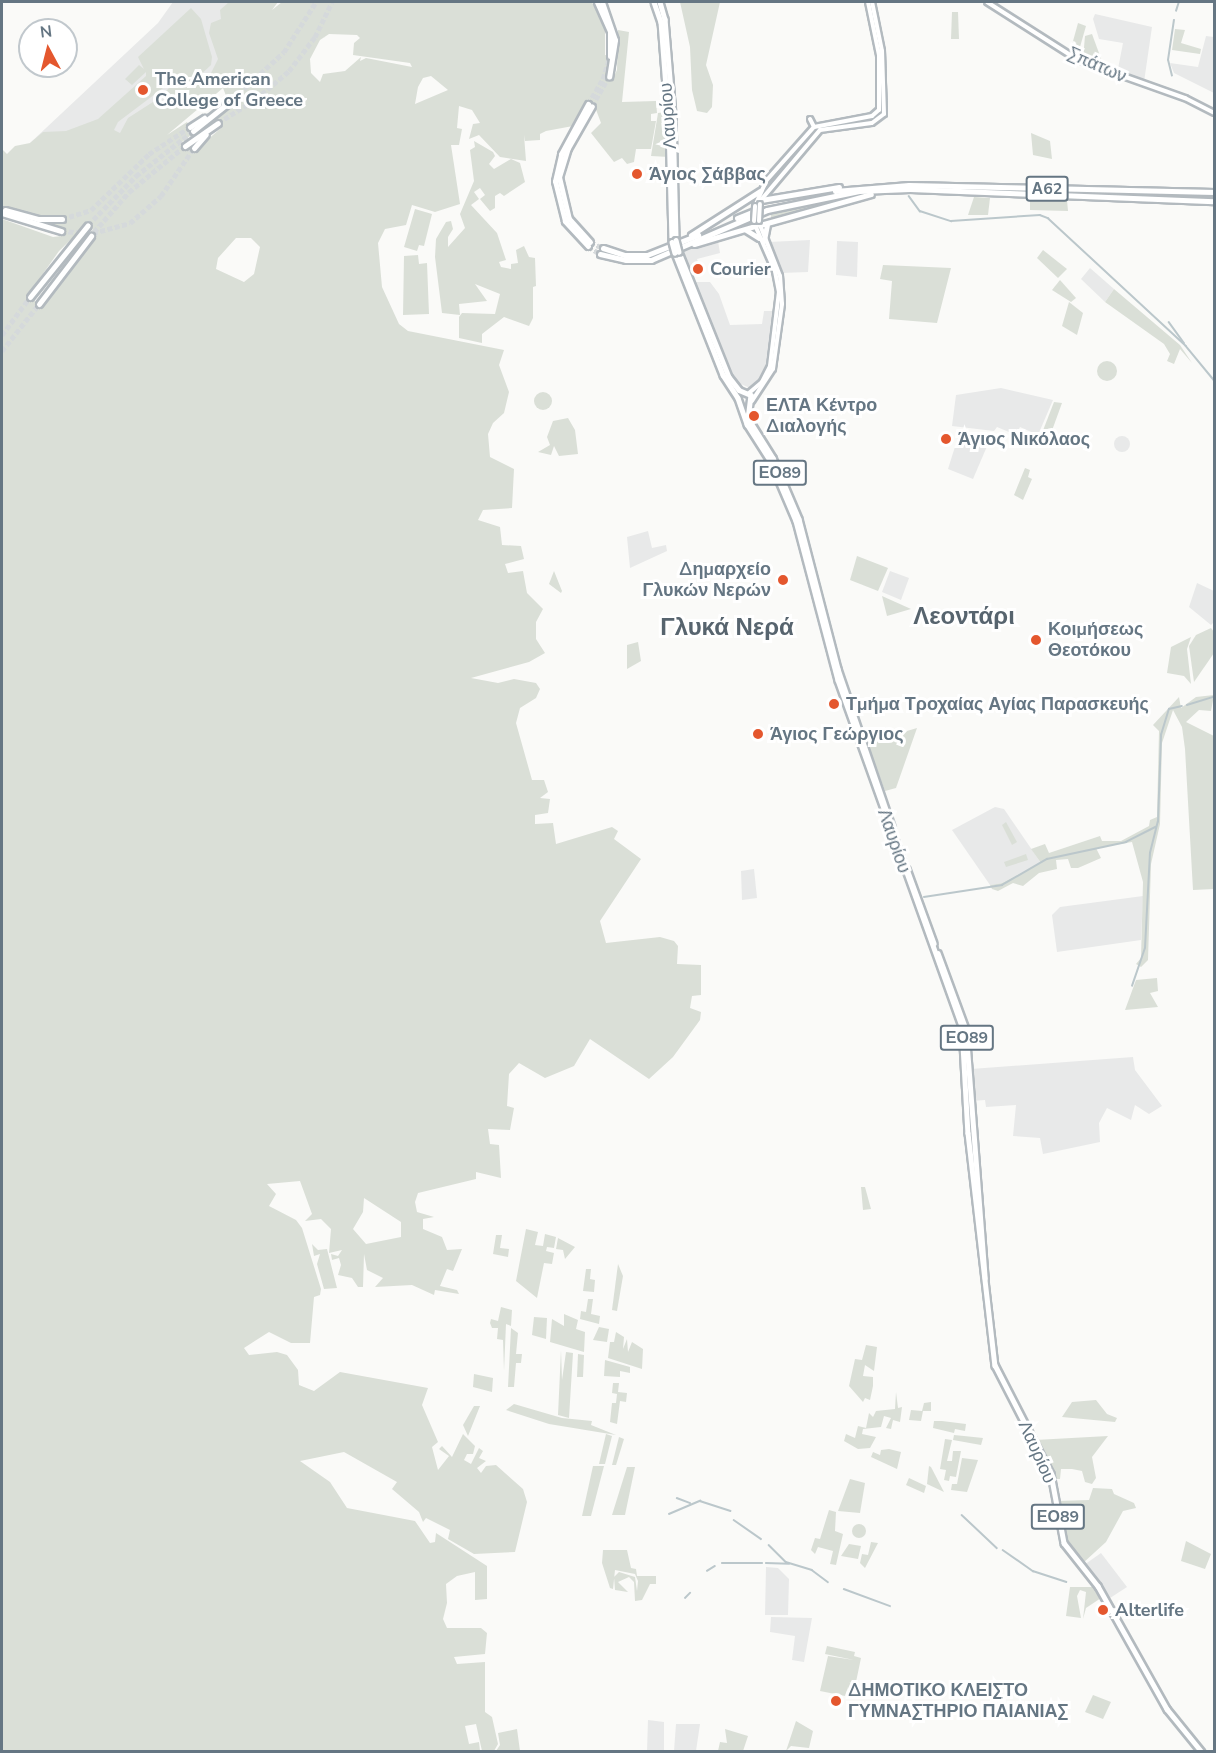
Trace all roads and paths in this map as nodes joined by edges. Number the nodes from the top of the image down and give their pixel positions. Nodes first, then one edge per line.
1 (597, 2) edge
2 (602, 2) edge
3 (654, 2) edge
4 (660, 2) edge
5 (870, 2) edge
6 (987, 2) edge
7 (610, 56) tunnel mouth
8 (609, 77) tunnel mouth
9 (590, 105) tunnel mouth
10 (224, 106) tunnel mouth
11 (1215, 113) edge
12 (810, 119) dead end
13 (837, 126) junction
14 (814, 127) junction
15 (191, 129) tunnel mouth
16 (828, 133) dead end
17 (185, 146) tunnel mouth
18 (194, 148) tunnel mouth
19 (888, 186) junction
20 (768, 189) junction
21 (933, 190) junction
22 (760, 191) junction
23 (1215, 192) edge
24 (775, 196) junction
25 (748, 201) junction
26 (1215, 201) edge
27 (758, 203) junction
28 (2, 211) edge
29 (62, 219) tunnel mouth
30 (757, 224) junction
31 (768, 224) junction
32 (88, 225) tunnel mouth
33 (745, 230) junction
34 (61, 231) tunnel mouth
35 (91, 236) tunnel mouth
36 (761, 239) junction
37 (589, 244) tunnel mouth
38 (674, 248) junction
39 (601, 251) tunnel mouth
40 (30, 297) tunnel mouth
41 (39, 304) tunnel mouth
42 (746, 392) junction
43 (739, 400) junction
44 (750, 403) junction
45 (986, 1295) junction
46 (1162, 1702) junction
47 (1158, 1708) dead end
48 (1202, 1752) edge

1 - 7 highway
2 - 8 highway
3 - 38 main road, Λαυρίου / ΕΟ89
4 - 38 main road, Λαυρίου / ΕΟ89
5 - 13 main road
5 - 14 main road
6 - 11 main road, Σπάτων
9 - 37 highway
10 - 15 highway
12 - 14 main road
13 - 16 main road
13 - 20 main road
14 - 22 main road
17 - 18 highway
19 - 23 highway, Α62
19 - 24 highway
19 - 38 highway, Α62
20 - 24 highway
20 - 27 main road
21 - 26 highway, Α62
21 - 31 highway
21 - 38 highway, Α62
22 - 25 highway
22 - 27 main road
24 - 27 highway
25 - 27 highway
25 - 38 highway
27 - 30 main road, bridge
28 - 29 highway
28 - 34 highway
30 - 31 highway
30 - 33 highway
30 - 36 main road
31 - 36 highway
32 - 40 highway
33 - 36 highway
33 - 38 highway
35 - 41 highway
36 - 42 main road
36 - 44 main road
38 - 39 highway, Α62
38 - 42 main road, Λαυρίου / ΕΟ89
38 - 43 main road, Λαυρίου / ΕΟ89
42 - 43 main road
42 - 44 main road, Λαυρίου / ΕΟ89
43 - 44 main road
43 - 45 main road, Λαυρίου / ΕΟ89
44 - 45 main road, Λαυρίου / ΕΟ89
45 - 46 main road, Λαυρίου / ΕΟ89
46 - 47 main road
46 - 48 main road, Λαυρίου / ΕΟ89

